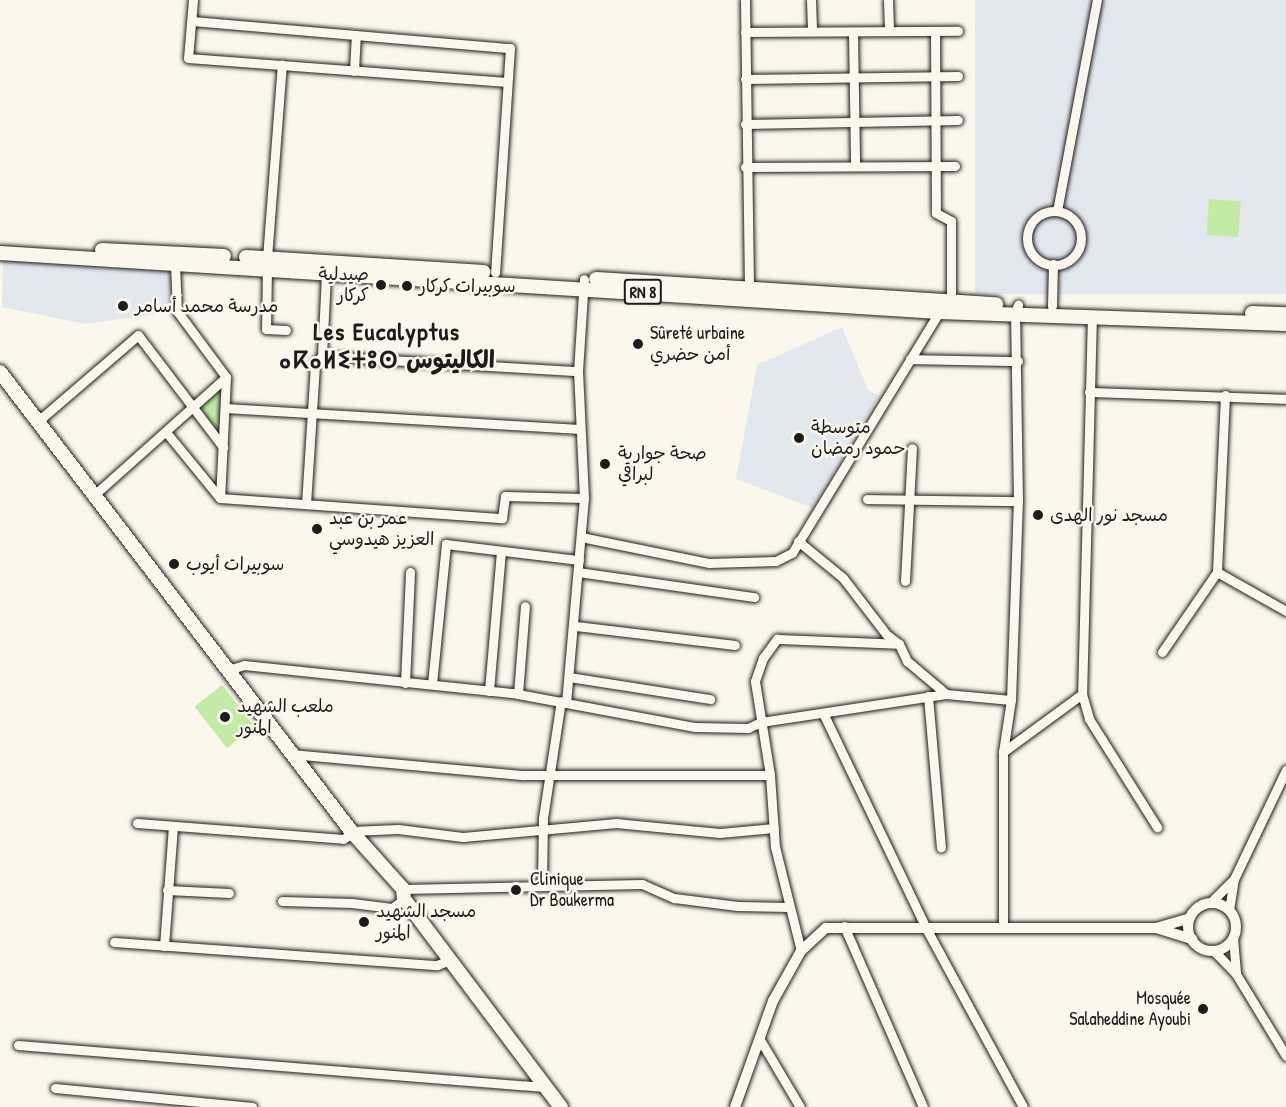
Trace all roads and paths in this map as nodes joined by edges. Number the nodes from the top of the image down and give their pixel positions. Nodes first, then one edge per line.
1 (193, 0) edge
2 (745, 0) edge
3 (811, 0) edge
4 (888, 0) edge
5 (1097, 0) edge
6 (192, 21) junction
7 (812, 31) junction
8 (889, 31) junction
9 (935, 31) junction
10 (958, 31) dead end
11 (744, 32) junction
12 (853, 32) junction
13 (356, 35) junction
14 (282, 65) junction
15 (354, 71) junction
16 (936, 76) junction
17 (958, 76) dead end
18 (854, 77) junction
19 (745, 79) junction
20 (507, 82) junction
21 (958, 120) dead end
22 (936, 121) junction
23 (855, 123) junction
24 (745, 124) junction
25 (855, 165) junction
26 (955, 166) dead end
27 (745, 167) junction
28 (935, 167) junction
29 (1057, 211) junction
30 (0, 245) edge
31 (0, 253) edge
32 (267, 263) junction
33 (175, 264) junction
34 (1053, 264) junction
35 (326, 273) junction
36 (495, 273) junction
37 (583, 283) junction
38 (749, 289) junction
39 (951, 301) junction
40 (1052, 306) junction
41 (1016, 309) junction
42 (939, 312) junction
43 (1286, 314) edge
44 (1092, 315) junction
45 (1286, 324) edge
46 (286, 330) dead end
47 (322, 356) junction
48 (910, 359) junction
49 (1018, 361) junction
50 (578, 371) junction
51 (0, 372) edge
52 (226, 377) junction
53 (1089, 392) junction
54 (1225, 395) junction
55 (1286, 399) edge
56 (192, 407) junction
57 (225, 408) junction
58 (313, 414) junction
59 (37, 422) junction
60 (579, 429) junction
61 (166, 432) junction
62 (223, 447) junction
63 (912, 448) dead end
64 (93, 496) junction
65 (220, 498) junction
66 (584, 498) junction
67 (867, 499) dead end
68 (907, 499) junction
69 (1018, 501) junction
70 (306, 504) junction
71 (581, 537) junction
72 (798, 541) junction
73 (501, 552) junction
74 (579, 560) junction
75 (410, 572) dead end
76 (578, 572) junction
77 (1217, 572) junction
78 (905, 580) dead end
79 (754, 597) dead end
80 (525, 606) dead end
81 (1286, 610) edge
82 (576, 626) junction
83 (899, 644) junction
84 (735, 645) dead end
85 (1162, 652) dead end
86 (228, 670) junction
87 (569, 677) junction
88 (405, 683) junction
89 (432, 684) junction
90 (489, 691) junction
91 (518, 694) junction
92 (946, 694) junction
93 (1082, 694) junction
94 (928, 696) junction
95 (710, 699) dead end
96 (1011, 700) junction
97 (563, 702) junction
98 (823, 713) junction
99 (762, 722) junction
100 (1003, 752) junction
101 (291, 754) junction
102 (1286, 770) edge
103 (550, 773) junction
104 (770, 775) junction
105 (137, 823) dead end
106 (173, 827) junction
107 (1157, 827) dead end
108 (774, 828) junction
109 (543, 831) junction
110 (352, 832) junction
111 (941, 847) dead end
112 (1234, 879) junction
113 (542, 883) junction
114 (168, 890) junction
115 (229, 893) dead end
116 (403, 894) junction
117 (282, 901) dead end
118 (1210, 903) junction
119 (788, 907) junction
120 (1229, 910) junction
121 (1190, 918) junction
122 (844, 926) junction
123 (1003, 927) junction
124 (1156, 928) junction
125 (927, 930) junction
126 (1233, 938) junction
127 (1192, 939) junction
128 (114, 942) dead end
129 (164, 946) junction
130 (801, 951) junction
131 (1213, 951) junction
132 (450, 960) junction
133 (1236, 974) junction
134 (759, 1038) junction
135 (18, 1045) dead end
136 (1286, 1056) edge
137 (545, 1087) junction
138 (56, 1088) dead end
139 (1019, 1106) edge
140 (252, 1107) edge
141 (561, 1107) edge
142 (735, 1107) edge
143 (800, 1107) edge
144 (923, 1107) edge

1 - 6 street
2 - 11 street
3 - 7 street
4 - 8 street
5 - 29 street
6 - 13 street
6 - 14 street
7 - 11 street
7 - 12 street
8 - 9 street
8 - 12 street
9 - 10 street
9 - 16 street
11 - 19 street
12 - 18 street
13 - 15 street
13 - 20 street
14 - 15 street
14 - 32 street
15 - 20 street
16 - 17 street
16 - 18 street
16 - 22 street
18 - 19 street
18 - 23 street
19 - 24 street
20 - 36 street
21 - 22 street
22 - 23 street
22 - 28 street
23 - 24 street
23 - 25 street
24 - 27 street
25 - 27 street
25 - 28 street
26 - 28 street
27 - 38 street
28 - 39 street
29 - 34 street
29 - 34 street
30 - 32 main road, RN 8
31 - 33 main road, RN 8
32 - 33 main road, RN 8
32 - 35 main road, RN 8
32 - 36 main road, RN 8
32 - 46 street
33 - 52 street
34 - 40 street
35 - 37 main road, RN 8
35 - 47 street
36 - 37 main road, RN 8
37 - 38 main road, RN 8
37 - 42 main road, RN 8
37 - 50 street
38 - 39 main road, RN 8
39 - 41 main road, RN 8
40 - 41 main road, RN 8
40 - 43 main road, RN 8
41 - 42 main road, RN 8
41 - 44 main road, RN 8
41 - 49 street
42 - 48 street
44 - 45 main road, RN 8
44 - 53 street
47 - 50 street
47 - 58 street
48 - 49 street
48 - 72 street
49 - 69 street
50 - 60 street
51 - 59 main road
52 - 56 street
52 - 57 street
53 - 54 street
53 - 93 street
54 - 55 street
54 - 77 street
56 - 59 street
56 - 61 street
56 - 62 street
57 - 58 street
57 - 62 street
58 - 60 street
58 - 70 street
59 - 64 main road
60 - 66 street
61 - 64 street
61 - 65 street
62 - 65 street
63 - 68 street
64 - 86 main road
65 - 70 street
66 - 70 street
66 - 71 street
67 - 68 street
68 - 69 street
68 - 78 street
69 - 96 street
71 - 72 street
71 - 74 street
72 - 83 street
73 - 74 street
73 - 89 street
73 - 90 street
74 - 76 street
75 - 88 street
76 - 79 street
76 - 82 street
77 - 81 street
77 - 85 street
80 - 91 street
82 - 84 street
82 - 87 street
83 - 92 street
83 - 99 street
86 - 88 street
86 - 101 main road
87 - 95 street
87 - 97 street
88 - 89 street
89 - 90 street
90 - 91 street
91 - 97 street
92 - 94 street
92 - 96 street
93 - 100 street
93 - 107 street
94 - 98 street
94 - 111 street
96 - 100 street
97 - 99 street
97 - 103 street
98 - 99 street
98 - 125 street
99 - 104 street
100 - 123 street
101 - 103 street
101 - 110 main road
102 - 112 street
103 - 104 street
103 - 109 street
104 - 108 street
105 - 106 street
106 - 110 street
106 - 114 street
108 - 109 street
108 - 119 street
109 - 110 street
109 - 113 street
110 - 116 main road
112 - 118 street
112 - 120 street
113 - 116 street
113 - 119 street
114 - 115 street
114 - 129 street
116 - 117 street
116 - 132 main road
118 - 120 street
118 - 121 street
119 - 130 street
120 - 126 street
121 - 124 street
121 - 127 street
122 - 125 street
122 - 130 street
122 - 144 street
123 - 124 street
123 - 125 street
124 - 127 street
125 - 139 street
126 - 131 street
126 - 133 street
127 - 131 street
128 - 129 street
129 - 132 street
130 - 134 street
131 - 133 street
132 - 137 main road
133 - 136 street
134 - 142 street
134 - 143 street
135 - 137 street
137 - 141 main road
138 - 140 street

